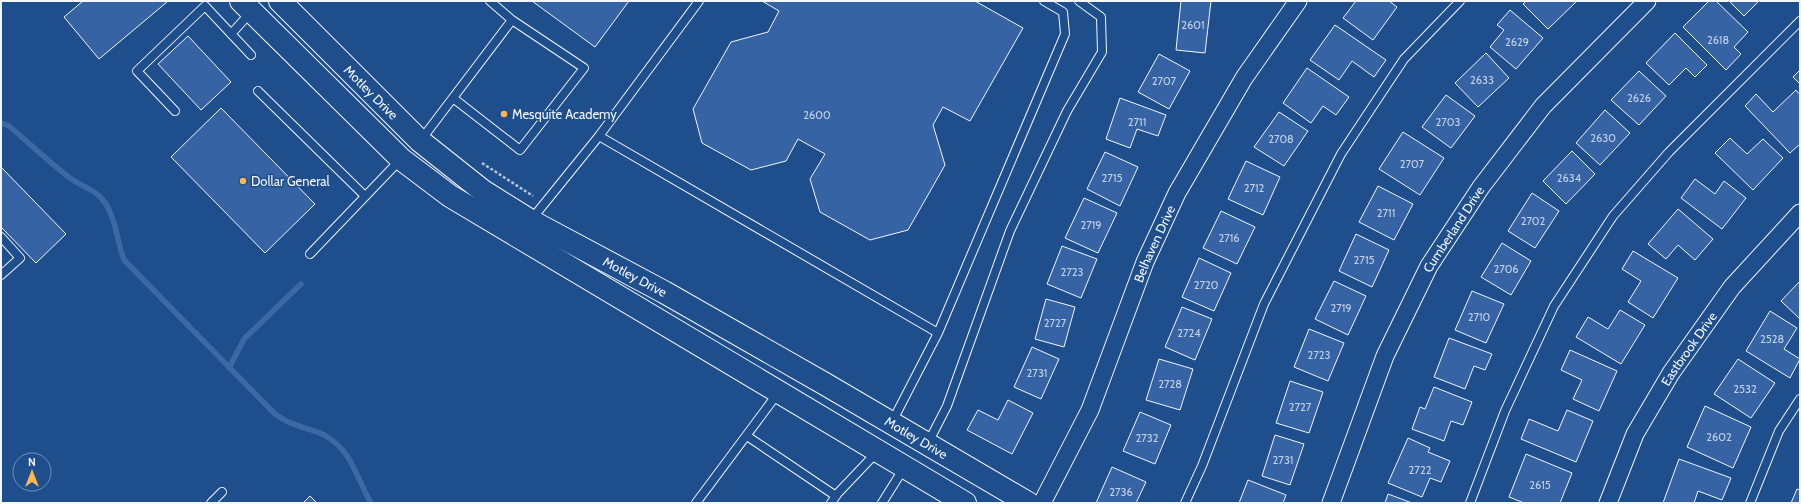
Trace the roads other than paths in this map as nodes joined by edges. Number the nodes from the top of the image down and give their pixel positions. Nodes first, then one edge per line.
1 (280, 1) edge
2 (490, 1) edge
3 (699, 1) edge
4 (1044, 1) edge
5 (1079, 1) edge
6 (1298, 1) edge
7 (1460, 1) edge
8 (1647, 1) edge
9 (203, 4) edge
10 (246, 6) edge
11 (512, 20) junction
12 (1800, 21) edge
13 (231, 34) junction
14 (251, 55) dead end
15 (258, 91) dead end
16 (453, 98) junction
17 (175, 111) dead end
18 (599, 136) junction
19 (420, 141) junction
20 (401, 159) junction
21 (365, 196) junction
22 (1800, 213) edge
23 (531, 221) junction
24 (1, 237) edge
25 (310, 254) dead end
26 (1, 275) edge
27 (938, 333) junction
28 (779, 392) junction
29 (1800, 399) edge
30 (891, 424) junction
31 (747, 436) junction
32 (927, 446) junction
33 (878, 451) junction
34 (904, 467) junction
35 (222, 492) dead end
36 (834, 500) edge
37 (211, 503) edge
38 (696, 503) edge
39 (882, 503) edge
40 (965, 503) edge
41 (1028, 503) edge
42 (1042, 503) edge
43 (1185, 503) edge
44 (1331, 503) edge
45 (1470, 503) edge
46 (1608, 503) edge
47 (1750, 503) edge

1 - 19 main road, Motley Drive
2 - 11 lane
3 - 18 lane
4 - 27 lane
5 - 32 lane
6 - 42 street, Belhaven Drive
7 - 43 lane
8 - 44 street, Cumberland Drive
9 - 13 lane
9 - 17 lane
10 - 13 lane
10 - 20 main road, Motley Drive
11 - 16 lane
11 - 16 lane
12 - 45 lane
13 - 14 lane
15 - 21 lane
16 - 19 lane
18 - 23 lane
18 - 27 lane
19 - 20 main road
19 - 23 main road, Motley Drive
20 - 21 lane
20 - 28 main road, Motley Drive
21 - 25 lane
22 - 46 street, Eastbrook Drive
23 - 30 main road, Motley Drive
24 - 26 lane
27 - 30 lane
28 - 31 lane
28 - 33 main road, Motley Drive
29 - 47 lane
30 - 32 main road, Motley Drive
30 - 33 main road
31 - 36 lane
31 - 38 lane
32 - 41 main road, Motley Drive
33 - 34 main road, Motley Drive
33 - 36 lane
34 - 39 lane
34 - 40 main road, Motley Drive
35 - 37 lane

